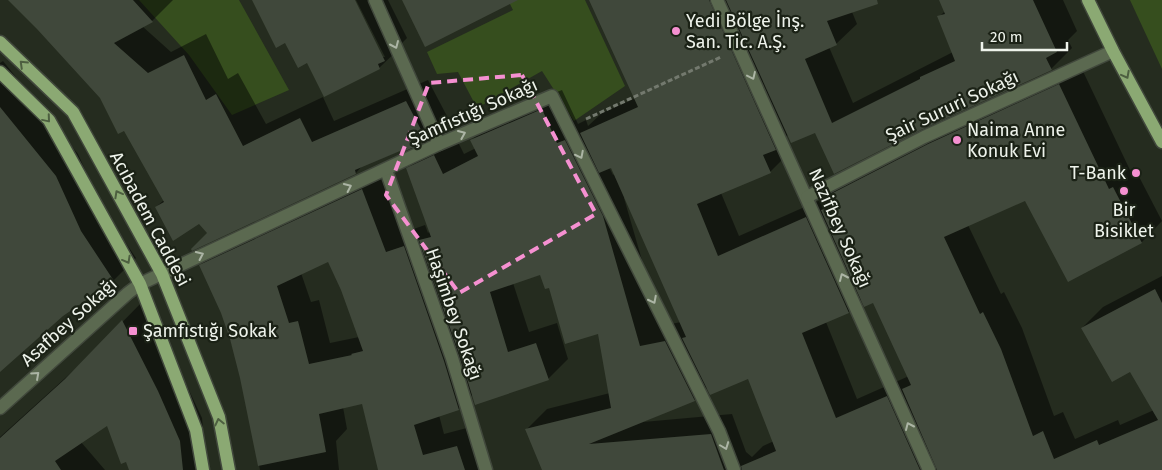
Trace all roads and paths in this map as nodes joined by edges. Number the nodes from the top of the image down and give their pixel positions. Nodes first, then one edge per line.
1 (375, 0) edge
2 (717, 0) edge
3 (1088, 0) edge
4 (0, 42) edge
5 (1113, 51) junction
6 (722, 57) dead end
7 (0, 72) edge
8 (580, 122) dead end
9 (1162, 142) edge
10 (439, 144) junction
11 (386, 170) junction
12 (807, 198) junction
13 (162, 274) junction
14 (140, 284) junction
15 (0, 408) edge
16 (203, 470) edge
17 (229, 470) edge
18 (486, 470) edge
19 (734, 470) edge
20 (929, 470) edge

1 -> 10 street
2 -> 12 street, Nazifbey Sokağı
3 - 5 main road
13 -> 4 main road, Acıbadem Caddesi
5 -> 9 main road
5 - 12 street, Şair Sururi Sokağı
6 - 8 path
7 -> 14 main road
10 - 11 street, Şamfıstığı Sokağı
10 -> 19 street, Şamfıstığı Sokağı
13 -> 11 street, Şamfıstığı Sokağı
11 - 18 street, Haşimbey Sokağı
20 -> 12 street, Nazifbey Sokağı
13 - 14 street, Şamfıstığı Sokağı
17 -> 13 main road, Acıbadem Caddesi
15 -> 14 street, Asafbey Sokağı
14 - 16 main road

